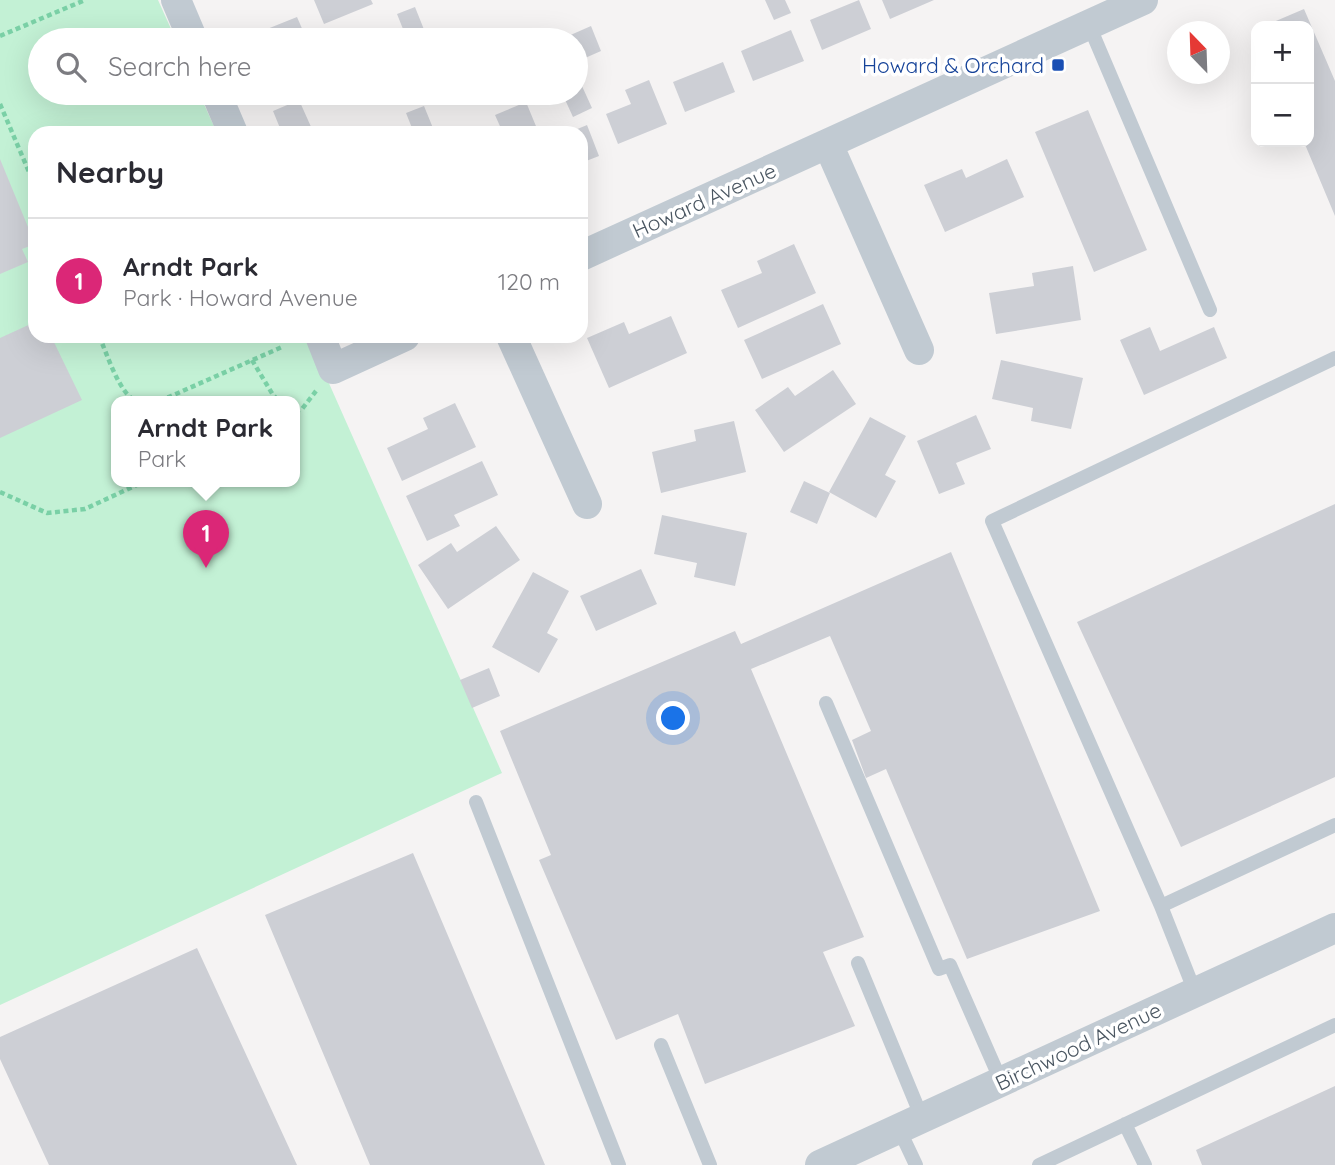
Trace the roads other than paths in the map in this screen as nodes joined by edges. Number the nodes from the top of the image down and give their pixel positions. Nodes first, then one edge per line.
1 (176, 0) edge
2 (1143, 0) edge
3 (1095, 15) edge
4 (188, 28) edge
5 (221, 105) edge
6 (230, 126) edge
7 (828, 144) junction
8 (588, 253) edge
9 (1210, 310) dead end
10 (323, 343) edge
11 (390, 343) edge
12 (515, 343) edge
13 (919, 350) dead end
14 (1335, 358) edge
15 (587, 503) dead end
16 (827, 703) dead end
17 (476, 802) dead end
18 (1335, 825) edge
19 (1161, 906) junction
20 (1335, 928) edge
21 (858, 962) dead end
22 (1195, 992) junction
23 (1335, 1025) edge
24 (661, 1045) dead end
25 (1001, 1082) junction
26 (911, 1124) junction
27 (1125, 1124) junction
28 (830, 1163) edge
29 (619, 1165) edge
30 (710, 1165) edge
31 (916, 1165) edge
32 (1040, 1165) edge
33 (1145, 1165) edge

1 - 4 street
2 - 3 street, Howard Avenue
3 - 7 street, Howard Avenue
3 - 9 lane
5 - 6 street
7 - 8 street, Howard Avenue
7 - 13 street
10 - 11 street
12 - 15 street
14 - 19 lane
16 - 25 lane
17 - 29 lane
18 - 19 lane
19 - 22 lane
20 - 22 street, Birchwood Avenue
21 - 26 lane
22 - 25 street, Birchwood Avenue
23 - 27 lane
24 - 30 lane
25 - 26 street, Birchwood Avenue
26 - 28 street, Birchwood Avenue
26 - 31 lane
27 - 32 lane
27 - 33 lane

